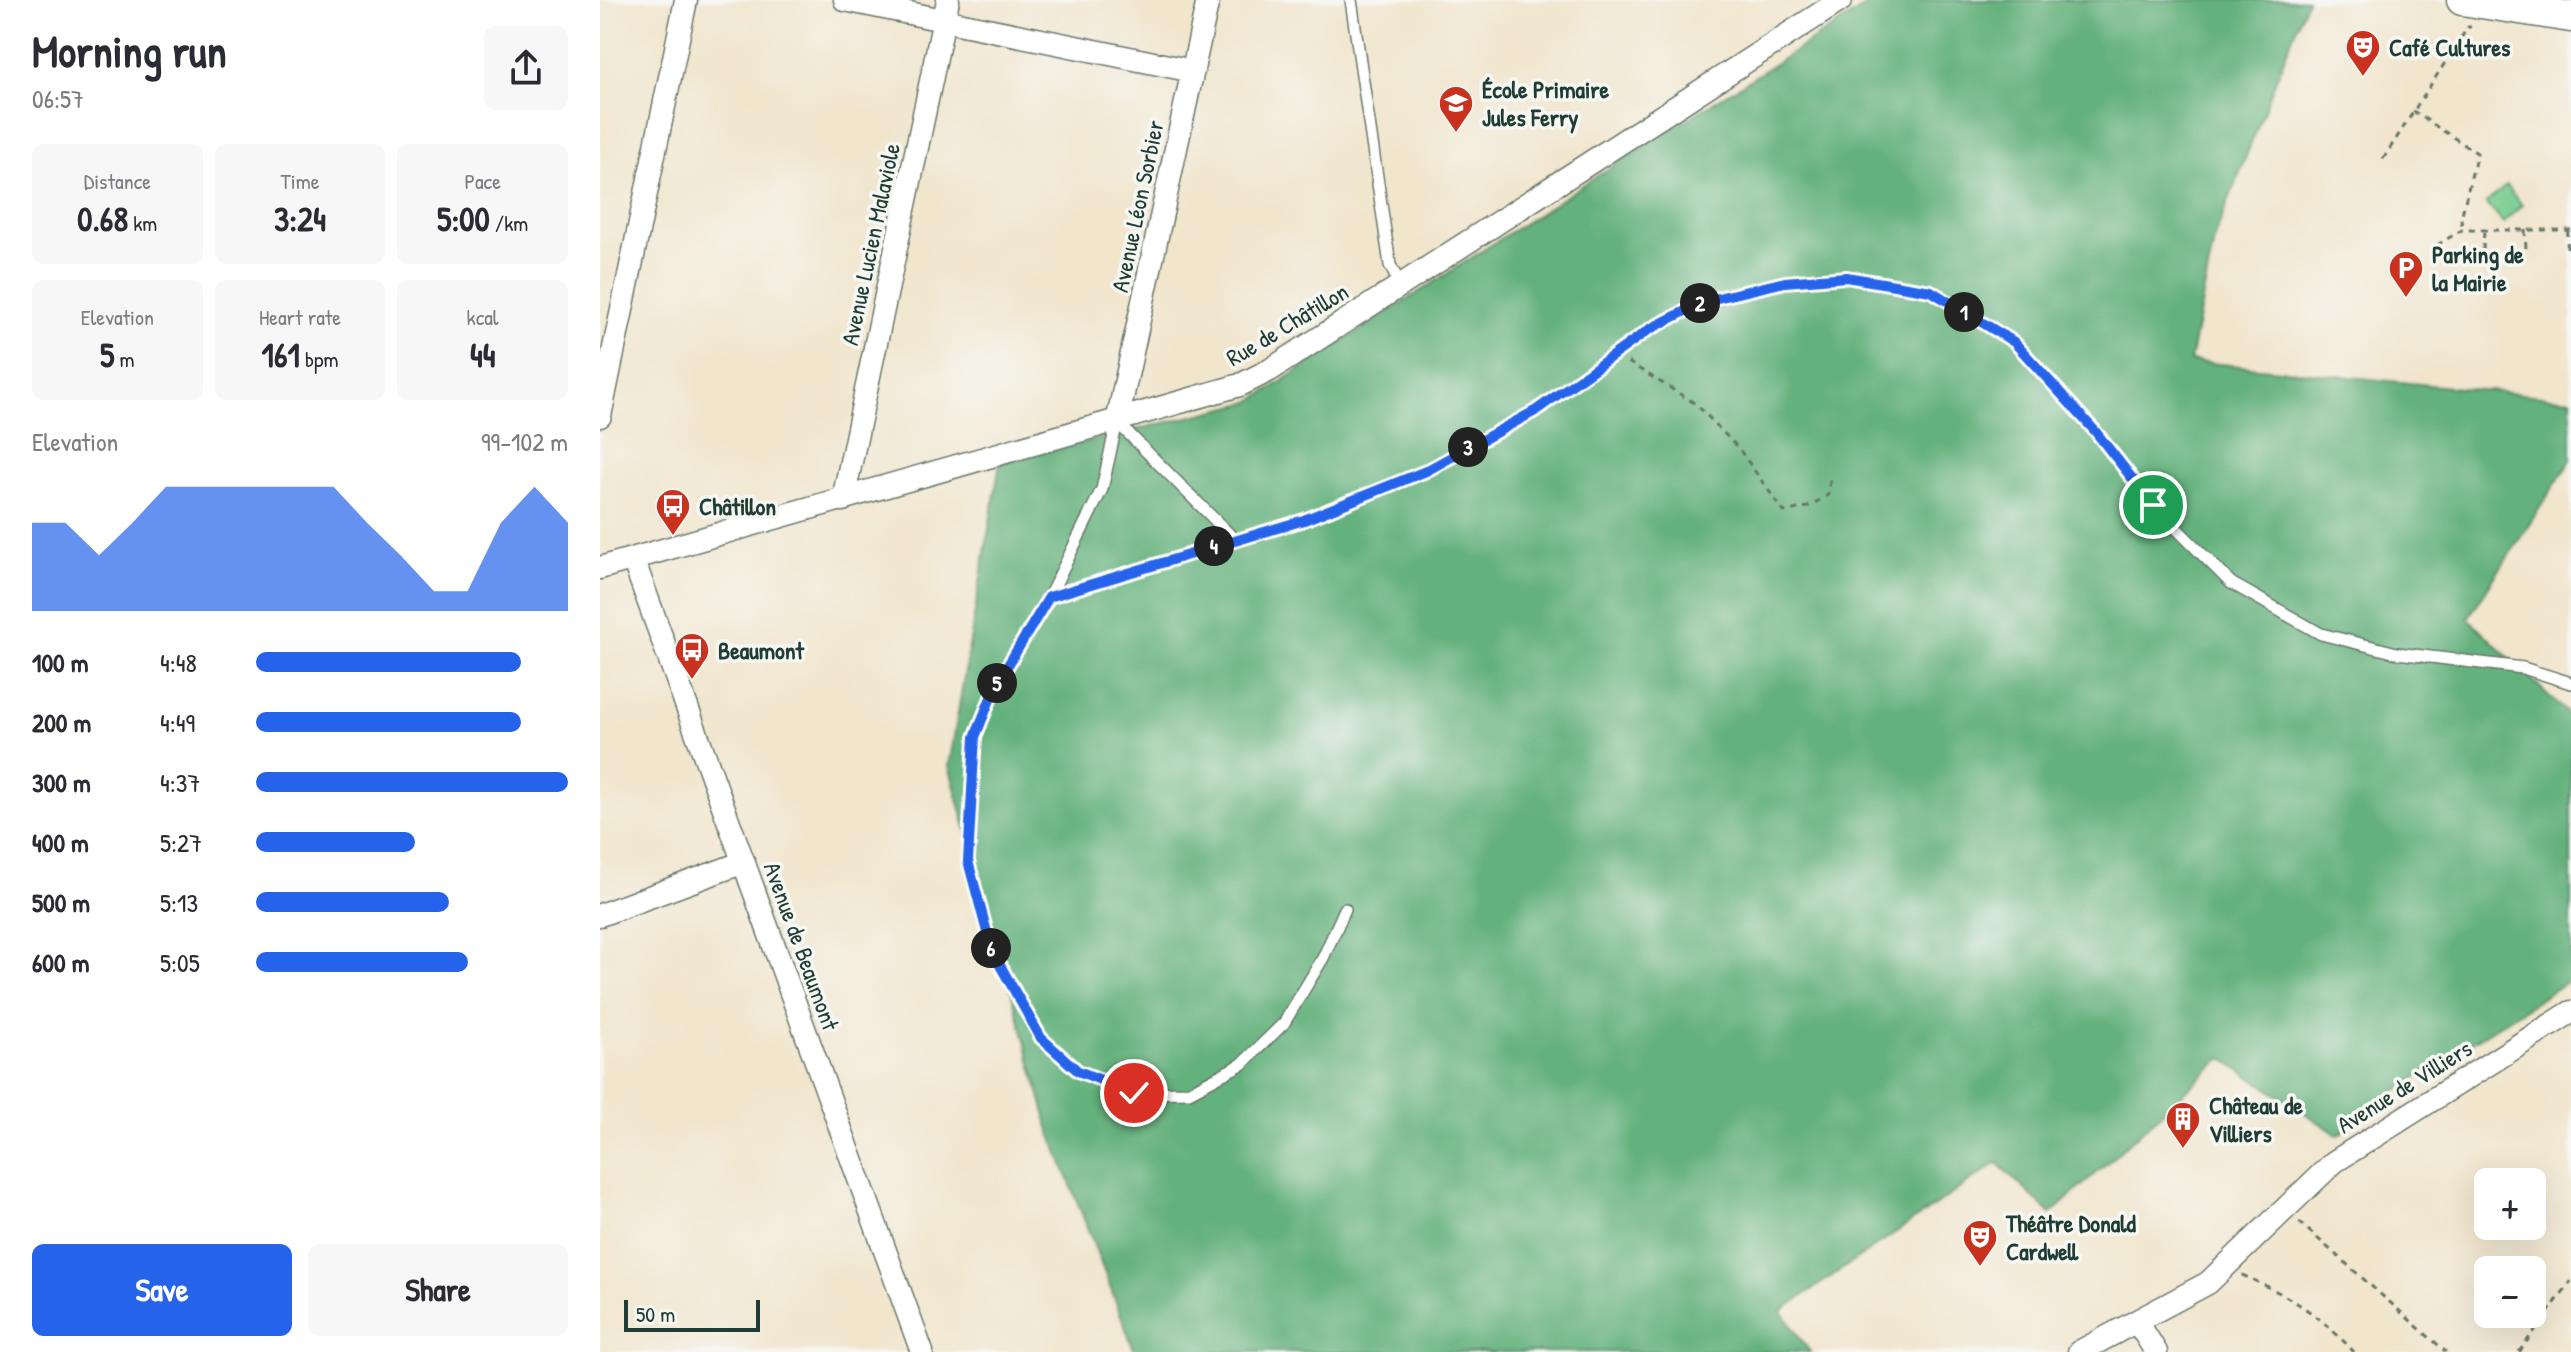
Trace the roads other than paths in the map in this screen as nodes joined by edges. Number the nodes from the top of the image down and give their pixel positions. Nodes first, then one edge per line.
1 (686, 0) edge
2 (845, 0) edge
3 (1208, 0) edge
4 (1351, 0) edge
5 (1841, 0) edge
6 (2462, 0) edge
7 (946, 10) edge
8 (2571, 17) edge
9 (1193, 71) junction
10 (1400, 285) junction
11 (600, 416) edge
12 (1117, 422) junction
13 (843, 500) junction
14 (1234, 539) junction
15 (633, 559) junction
16 (600, 568) edge
17 (1049, 597) junction
18 (2571, 683) edge
19 (744, 862) junction
20 (1345, 909) dead end
21 (600, 915) edge
22 (2571, 1012) edge
23 (2138, 1323) junction
24 (922, 1352) edge
25 (2079, 1352) edge
26 (2156, 1352) edge

1 - 11 street
2 - 7 street
3 - 9 street, Avenue Léon Sorbier
4 - 10 lane
5 - 10 street, Rue de Châtillon
6 - 8 main road
7 - 9 street
7 - 13 street, Avenue Lucien Malaviole
9 - 12 street, Avenue Léon Sorbier
10 - 12 street, Rue de Châtillon
12 - 13 street, Rue de Châtillon
12 - 14 lane
12 - 17 lane
13 - 15 street, Rue de Châtillon
14 - 17 lane
14 - 18 lane
15 - 16 street, Rue de Châtillon
15 - 19 street, Avenue de Beaumont
17 - 20 lane
19 - 21 street
19 - 24 street, Avenue de Beaumont
22 - 23 street, Avenue de Villiers
23 - 25 street, Avenue de Villiers
23 - 26 street

